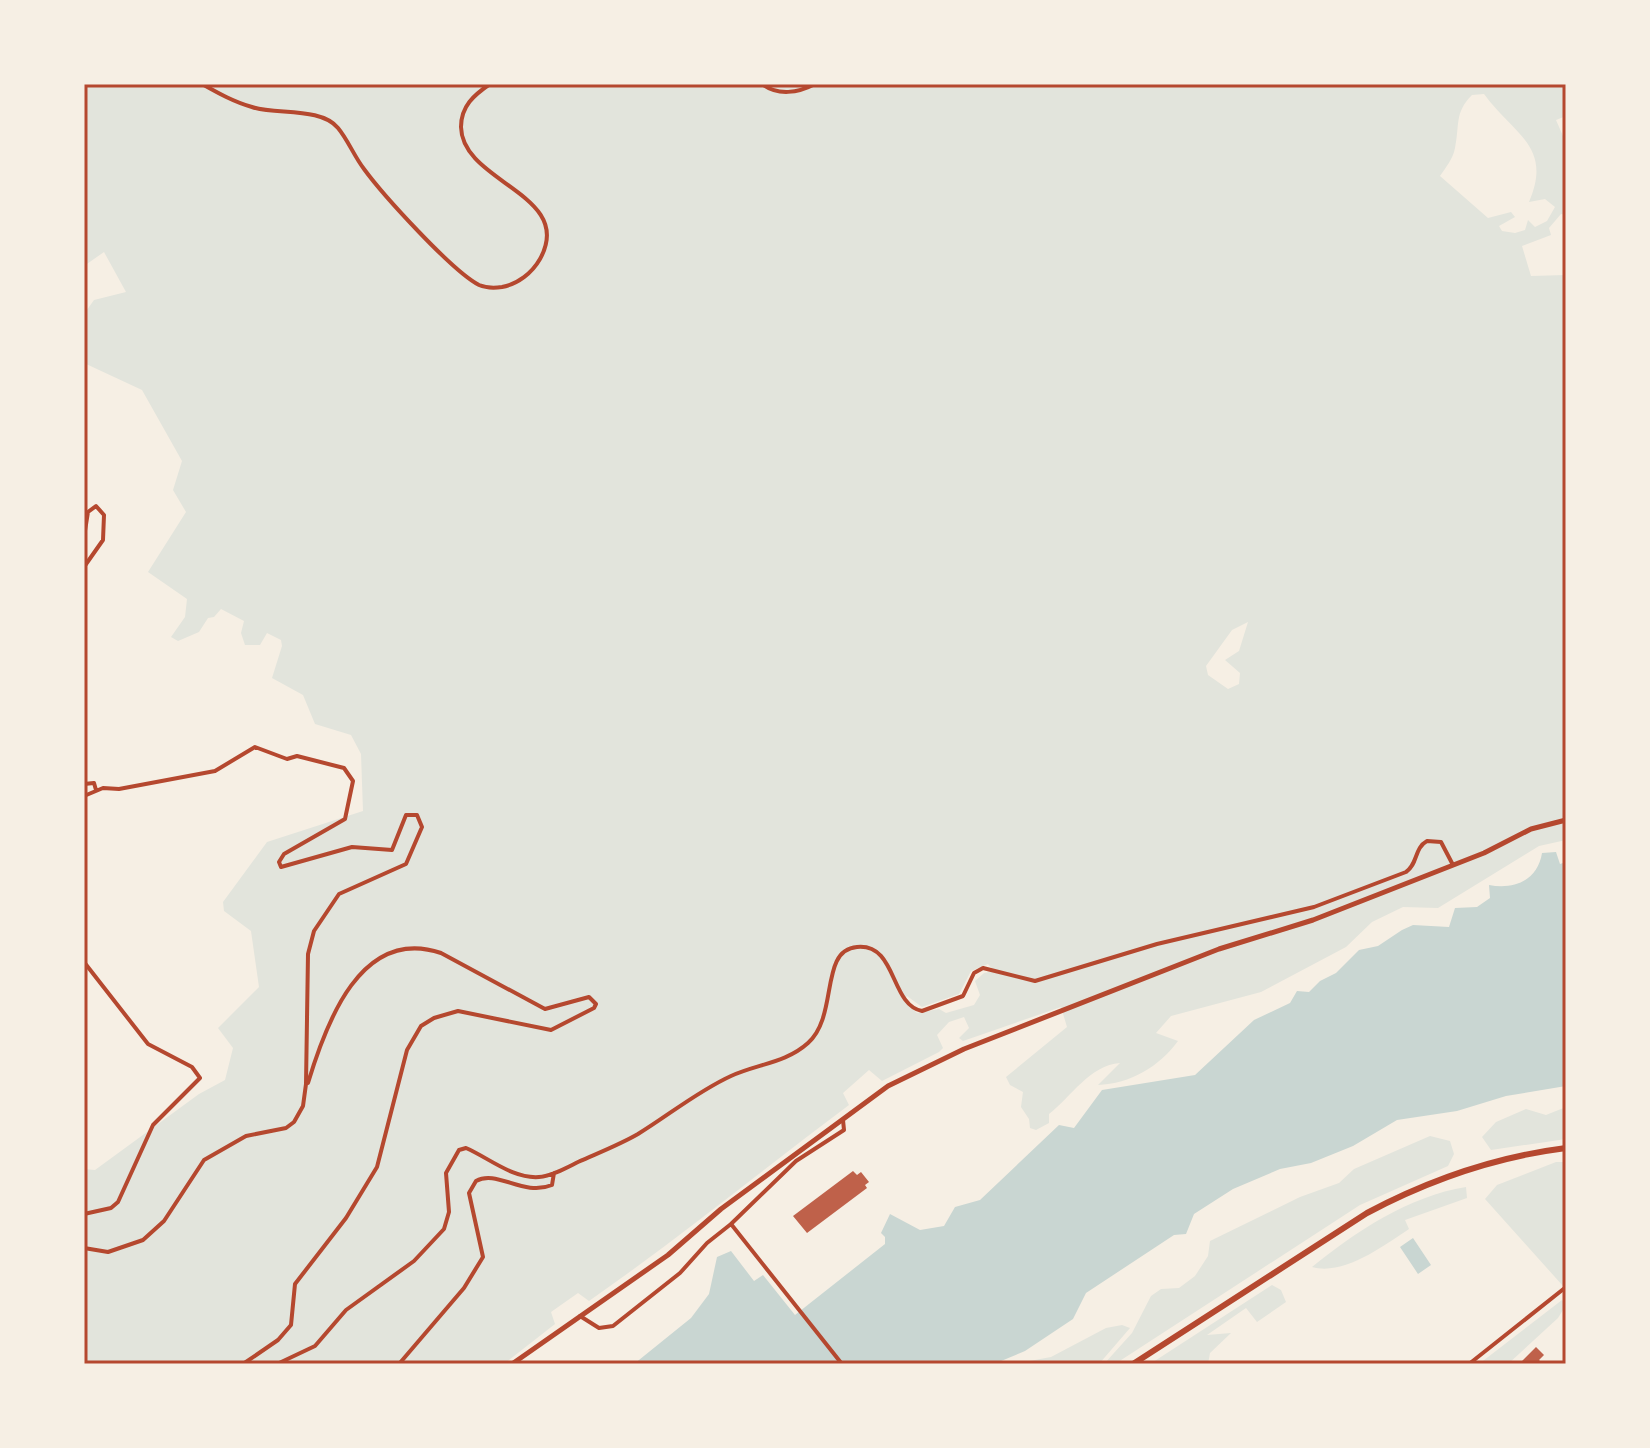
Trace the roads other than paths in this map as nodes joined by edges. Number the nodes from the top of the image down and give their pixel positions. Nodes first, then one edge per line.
1 (202, 84) edge
2 (490, 84) edge
3 (762, 84) edge
4 (815, 84) edge
5 (84, 537) edge
6 (84, 567) edge
7 (84, 784) edge
8 (96, 790) junction
9 (84, 796) edge
10 (1566, 820) edge
11 (1453, 865) junction
12 (84, 962) edge
13 (306, 1084) junction
14 (843, 1117) junction
15 (1566, 1148) edge
16 (554, 1173) junction
17 (84, 1214) edge
18 (731, 1224) junction
19 (84, 1248) edge
20 (1566, 1287) edge
21 (579, 1314) junction
22 (523, 1354) junction
23 (243, 1364) edge
24 (277, 1364) edge
25 (399, 1364) edge
26 (512, 1364) edge
27 (523, 1364) edge
28 (842, 1364) edge
29 (1133, 1364) edge
30 (1469, 1364) edge

1 - 2 street
3 - 4 street
5 - 6 street
7 - 8 street
8 - 9 street
8 - 13 street
10 - 11 main road
11 - 14 main road
11 - 16 street
12 - 17 street
13 - 19 street
13 - 23 street
14 - 18 street
14 - 21 main road
15 - 29 highway
16 - 24 street
16 - 25 street
18 - 21 street
18 - 28 street
20 - 30 street
21 - 22 main road
22 - 26 main road
22 - 27 street

